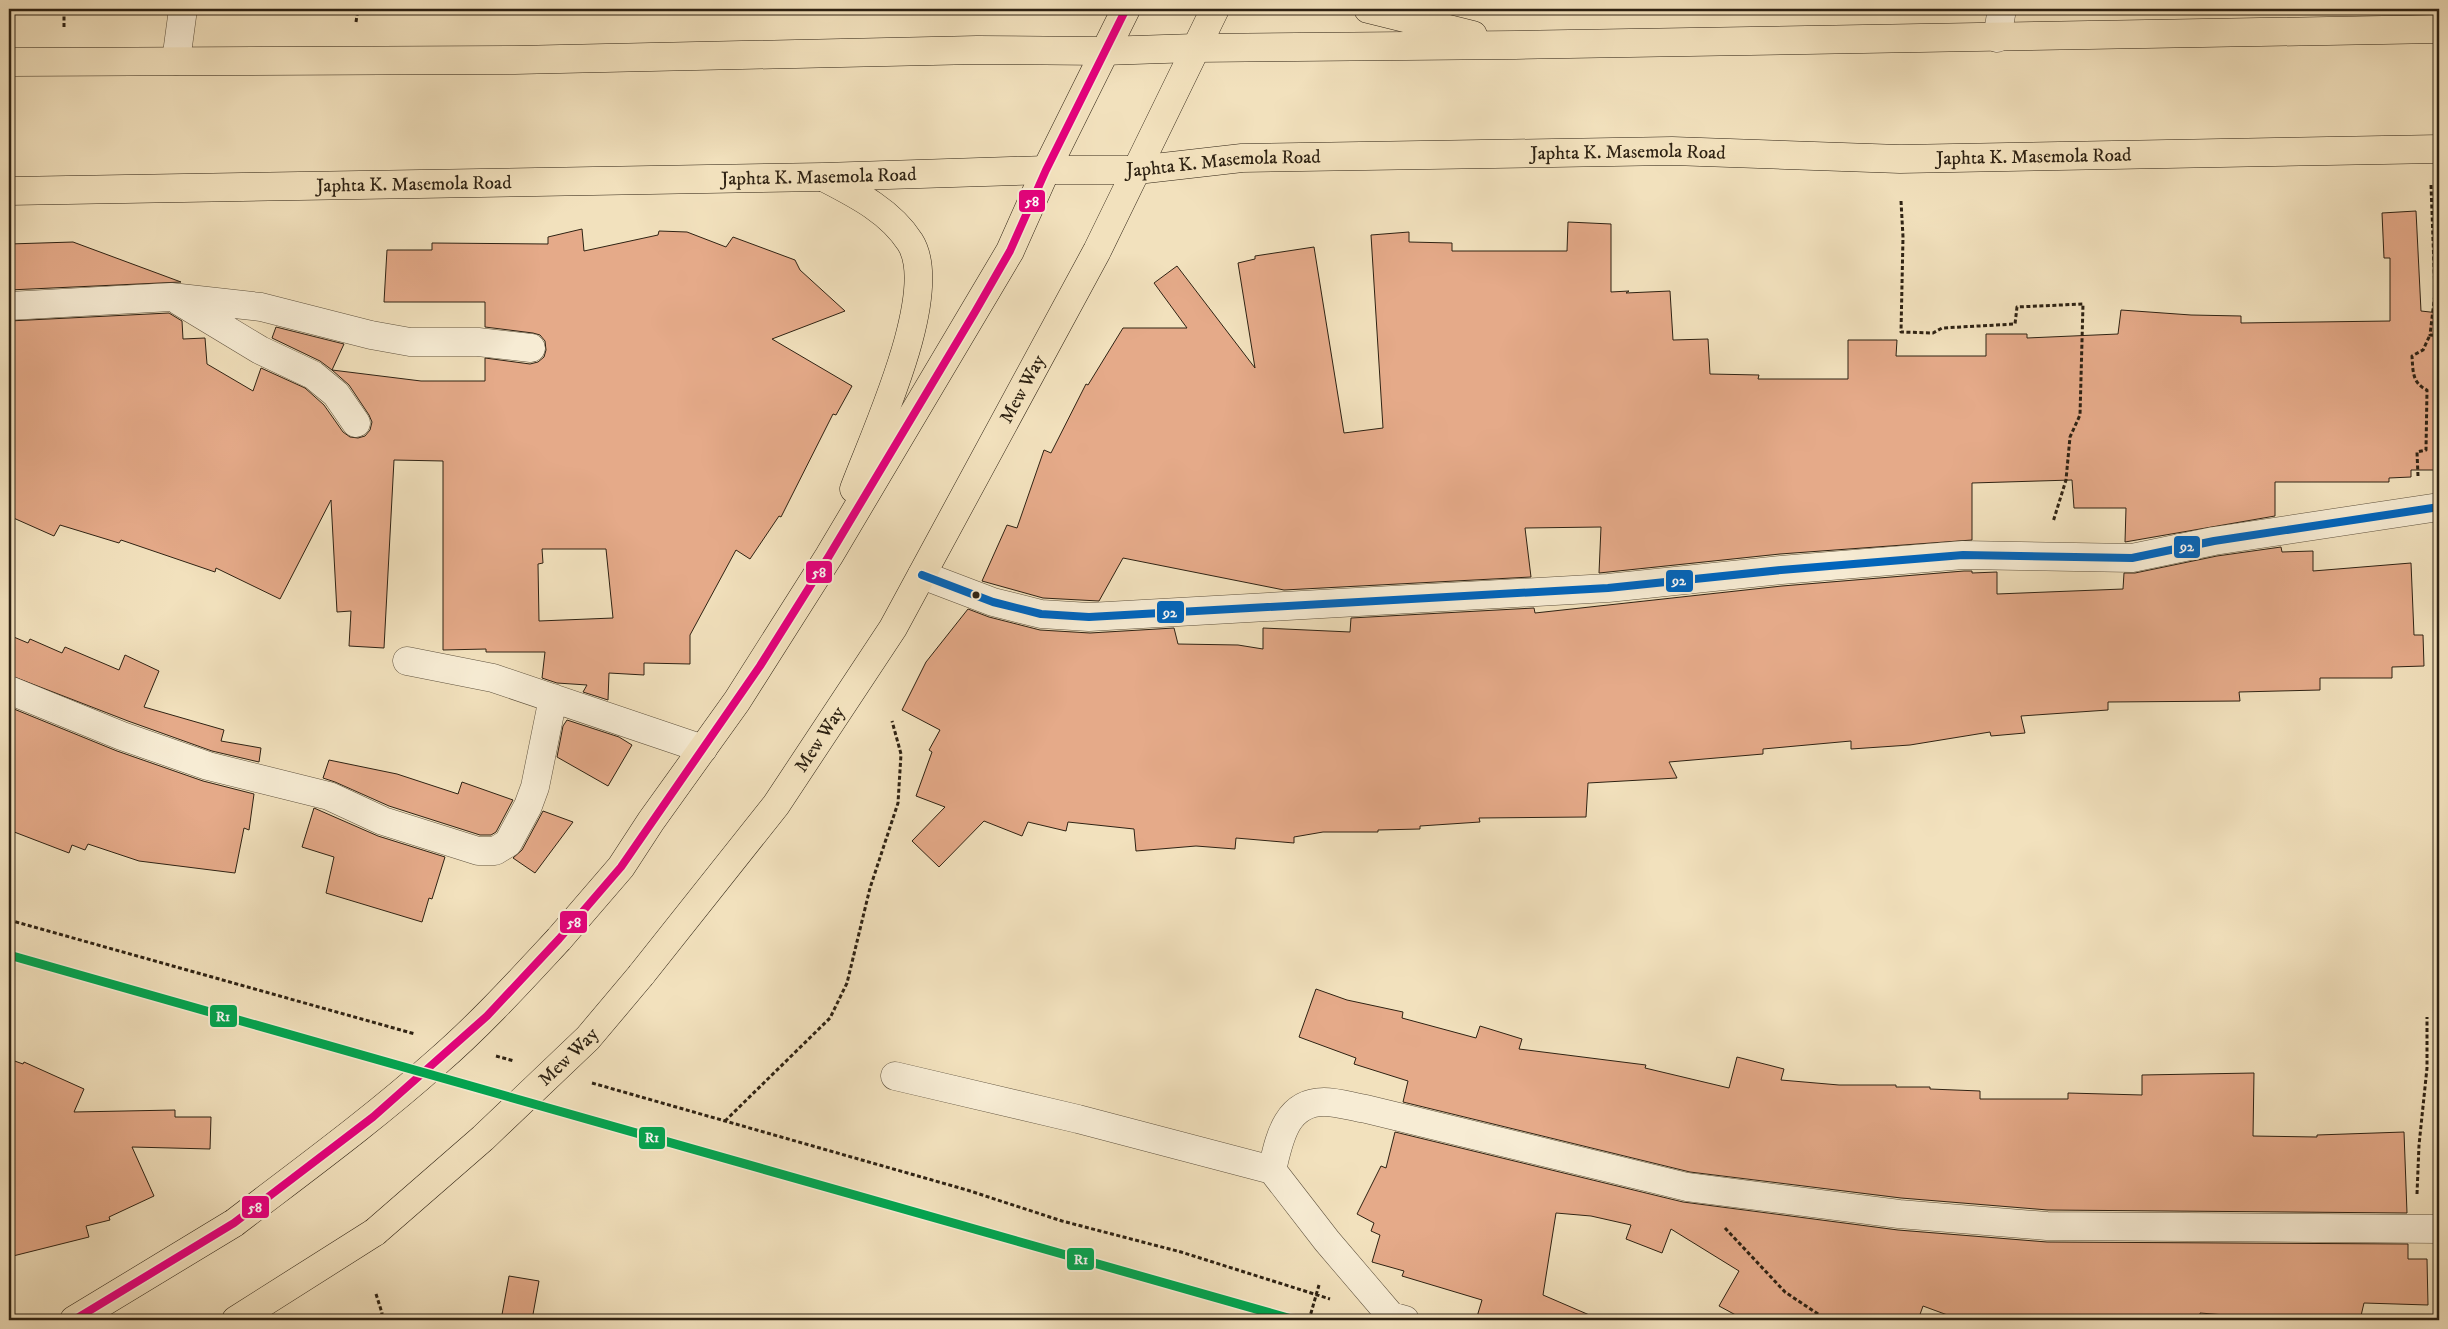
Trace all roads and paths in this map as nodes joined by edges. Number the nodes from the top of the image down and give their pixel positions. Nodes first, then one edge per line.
1 (64, 9) edge
2 (183, 9) edge
3 (358, 9) edge
4 (1126, 9) edge
5 (1215, 9) edge
6 (1368, 9) edge
7 (2002, 9) edge
8 (356, 22) dead end
9 (64, 27) dead end
10 (2439, 29) edge
11 (1997, 38) junction
12 (1515, 45) junction
13 (1195, 48) junction
14 (1103, 51) junction
15 (176, 61) junction
16 (9, 62) edge
17 (2435, 149) edge
18 (1046, 170) junction
19 (1137, 170) junction
20 (823, 177) junction
21 (9, 191) edge
22 (1901, 201) dead end
23 (171, 297) junction
24 (9, 306) edge
25 (2430, 335) junction
26 (2439, 336) edge
27 (531, 348) dead end
28 (356, 423) dead end
29 (2429, 508) edge
30 (829, 556) junction
31 (2039, 556) junction
32 (922, 575) junction
33 (407, 661) dead end
34 (9, 690) edge
35 (553, 698) junction
36 (892, 722) dead end
37 (703, 749) junction
38 (9, 920) edge
39 (2427, 1017) dead end
40 (420, 1035) dead end
41 (487, 1054) dead end
42 (515, 1062) dead end
43 (895, 1076) dead end
44 (582, 1080) dead end
45 (725, 1121) junction
46 (1272, 1170) junction
47 (1687, 1187) junction
48 (2428, 1229) edge
49 (376, 1294) dead end
50 (1335, 1300) dead end
51 (74, 1320) edge
52 (236, 1320) edge
53 (380, 1320) edge
54 (1405, 1320) edge
55 (1827, 1320) edge

1 - 9 path
2 - 15 street
3 - 8 path
4 - 14 main road
5 - 13 main road, Mew Way
6 - 12 main road
7 - 11 street
10 - 11 main road
11 - 12 main road
12 - 13 main road
13 - 14 main road
13 - 19 main road, Mew Way
14 - 15 main road
14 - 18 main road
15 - 16 main road
17 - 19 main road, Japhta K. Masemola Road
17 - 25 path
18 - 19 main road, Japhta K. Masemola Road
18 - 20 main road, Japhta K. Masemola Road
18 - 30 main road
19 - 32 main road, Mew Way
20 - 21 main road, Japhta K. Masemola Road
20 - 30 main road
22 - 31 path
23 - 24 street
23 - 27 street
23 - 28 street
25 - 26 path
25 - 29 path
29 - 31 street
30 - 37 main road
31 - 32 street
32 - 52 main road, Mew Way, bridge
33 - 35 street
34 - 35 street
35 - 37 street
36 - 45 path
37 - 51 main road, bridge
38 - 40 path
39 - 48 path
41 - 42 path
43 - 46 street
44 - 45 path
45 - 50 path
46 - 47 street
46 - 54 street
47 - 48 street
47 - 55 path
49 - 53 path

